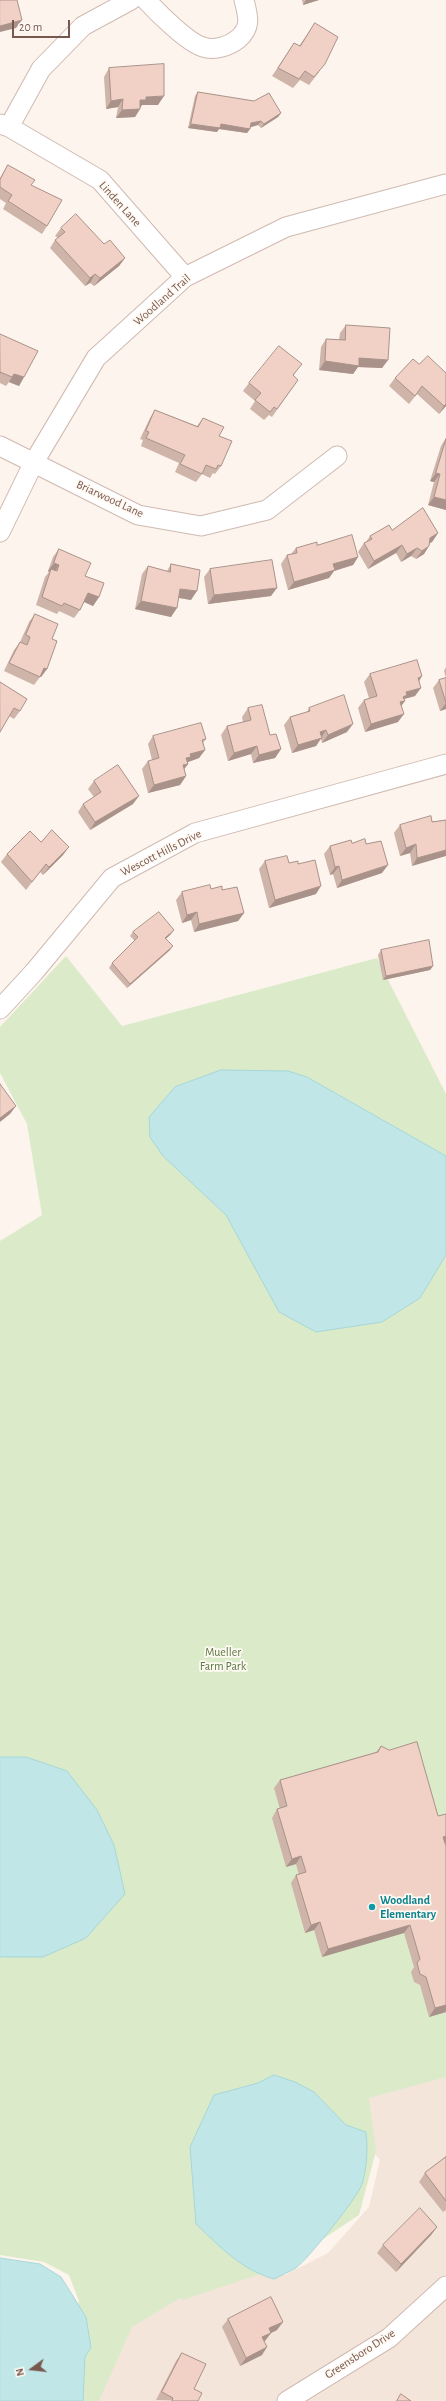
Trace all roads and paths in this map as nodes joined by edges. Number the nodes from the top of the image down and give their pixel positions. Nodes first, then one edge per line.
1 (131, 0) edge
2 (146, 0) edge
3 (244, 0) edge
4 (5, 125) edge
5 (446, 184) edge
6 (185, 277) junction
7 (0, 446) edge
8 (337, 456) dead end
9 (34, 462) junction
10 (0, 532) edge
11 (446, 764) edge
12 (0, 1009) edge
13 (446, 2286) edge
14 (287, 2401) edge

1 - 4 street
2 - 3 street
4 - 6 street, Linden Lane
5 - 6 street, Woodland Trail
6 - 9 street, Woodland Trail
7 - 9 street, Briarwood Lane
8 - 9 street, Briarwood Lane
9 - 10 street, Woodland Trail
11 - 12 street, Wescott Hills Drive
13 - 14 street, Greensboro Drive

